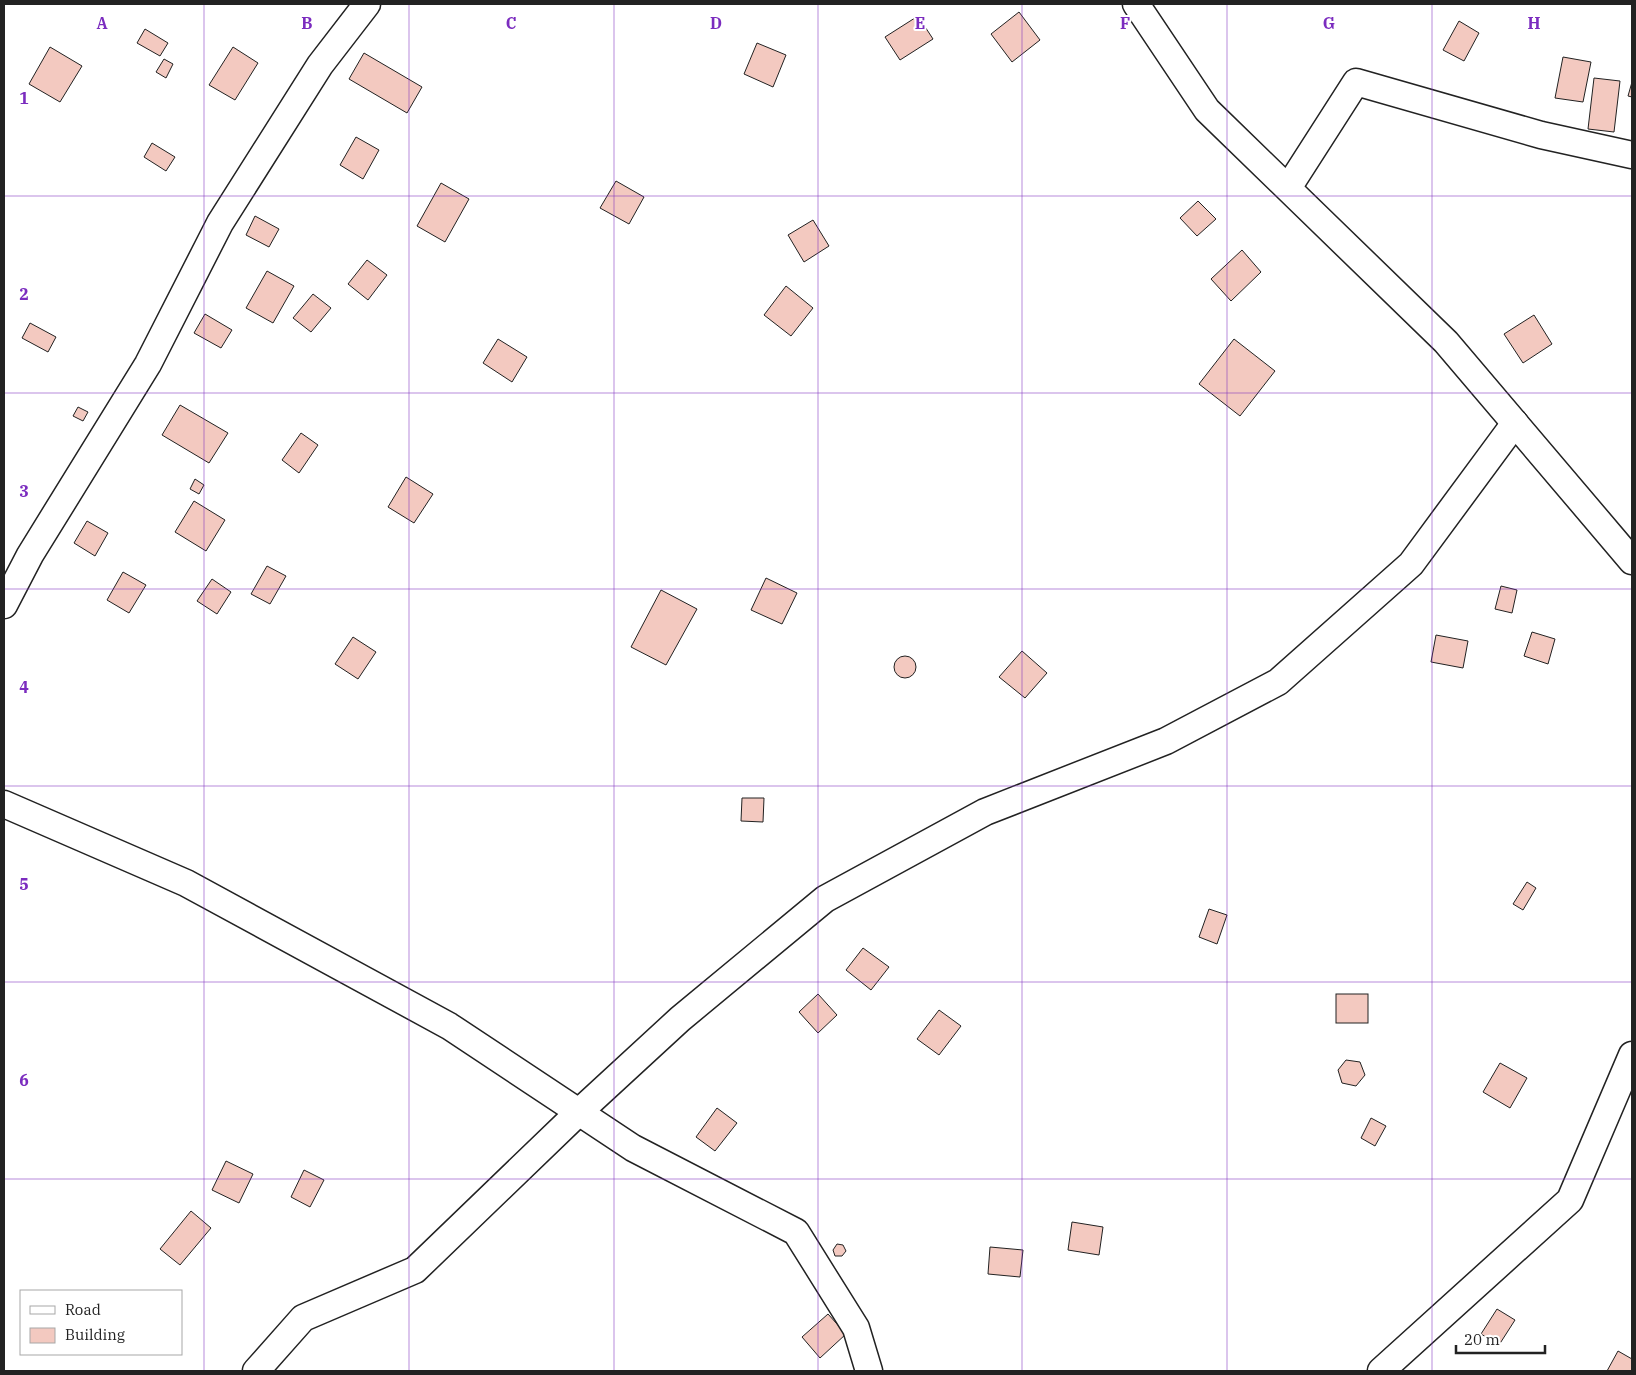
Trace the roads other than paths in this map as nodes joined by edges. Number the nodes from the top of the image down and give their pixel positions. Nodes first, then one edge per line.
1 (366, 4) edge
2 (1136, 4) edge
3 (1632, 155) edge
4 (1288, 188) junction
5 (1515, 423) junction
6 (1632, 561) edge
7 (4, 604) edge
8 (4, 804) edge
9 (1632, 1055) edge
10 (579, 1112) junction
11 (256, 1371) edge
12 (869, 1371) edge
13 (1381, 1371) edge

1 - 7 street
2 - 4 street
3 - 4 street
4 - 5 street
5 - 6 street
5 - 10 street
8 - 10 street
9 - 13 street
10 - 11 street
10 - 12 street

